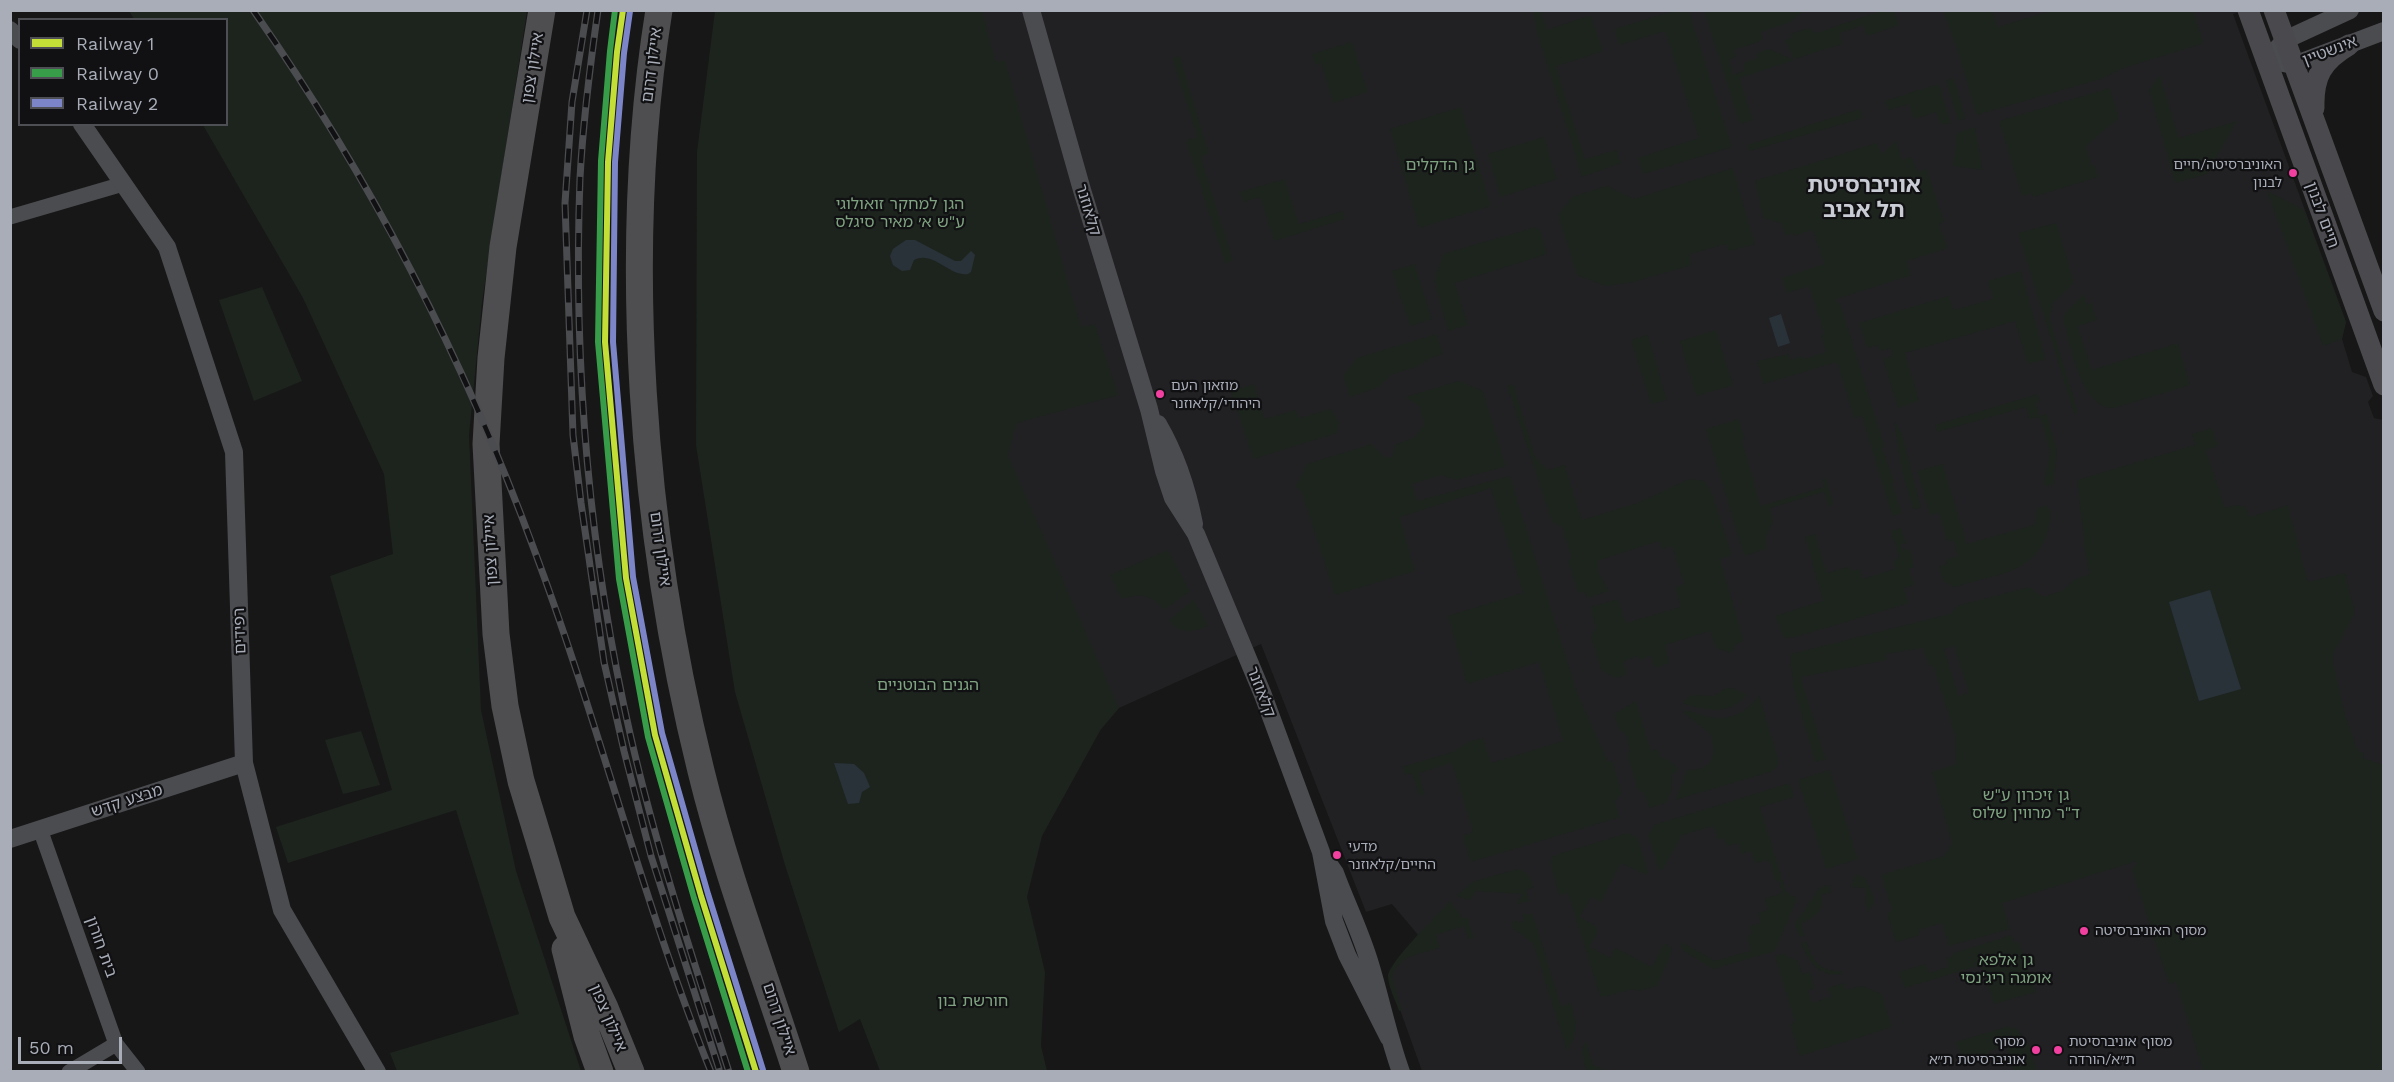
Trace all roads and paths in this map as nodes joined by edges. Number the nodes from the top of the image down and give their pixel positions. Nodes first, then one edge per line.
1 (542, 10) edge
2 (659, 10) edge
3 (1031, 10) edge
4 (2248, 10) edge
5 (2274, 10) edge
6 (2350, 10) edge
7 (2384, 31) edge
8 (2285, 40) junction
9 (2349, 45) junction
10 (2266, 60) junction
11 (2294, 65) junction
12 (2314, 118) junction
13 (83, 126) edge
14 (123, 184) junction
15 (10, 217) edge
16 (2384, 312) edge
17 (2384, 385) edge
18 (244, 763) junction
19 (40, 829) junction
20 (10, 839) edge
21 (728, 871) junction
22 (562, 917) junction
23 (116, 1044) junction
24 (69, 1071) edge
25 (138, 1071) edge
26 (376, 1071) edge
27 (600, 1071) edge
28 (631, 1071) edge
29 (796, 1071) edge
30 (809, 1071) edge
31 (1401, 1071) edge

1 - 22 highway, איילון צפון
2 - 21 highway, איילון דרום
3 - 31 street, קלאוזנר
4 - 10 main road, חיים לבנון
5 - 8 main road, חיים לבנון
6 - 8 street, אינשטיין
7 - 9 street, אינשטיין
8 - 10 street, אינשטיין
8 - 11 main road, חיים לבנון
9 - 11 street, אינשטיין
9 - 12 main road
10 - 11 street, אינשטיין
10 - 17 main road, חיים לבנון
11 - 12 main road, חיים לבנון
12 - 16 main road, חיים לבנון
13 - 14 street, רפידים
14 - 15 street
14 - 18 street, רפידים
18 - 19 street, מבצע קדש
18 - 26 street, רפידים
19 - 20 street, מבצע קדש
19 - 23 street, בית חורון
21 - 29 highway, איילון דרום
21 - 30 highway
22 - 27 highway
22 - 28 highway, איילון צפון
23 - 24 street
23 - 25 street, בית חורון

